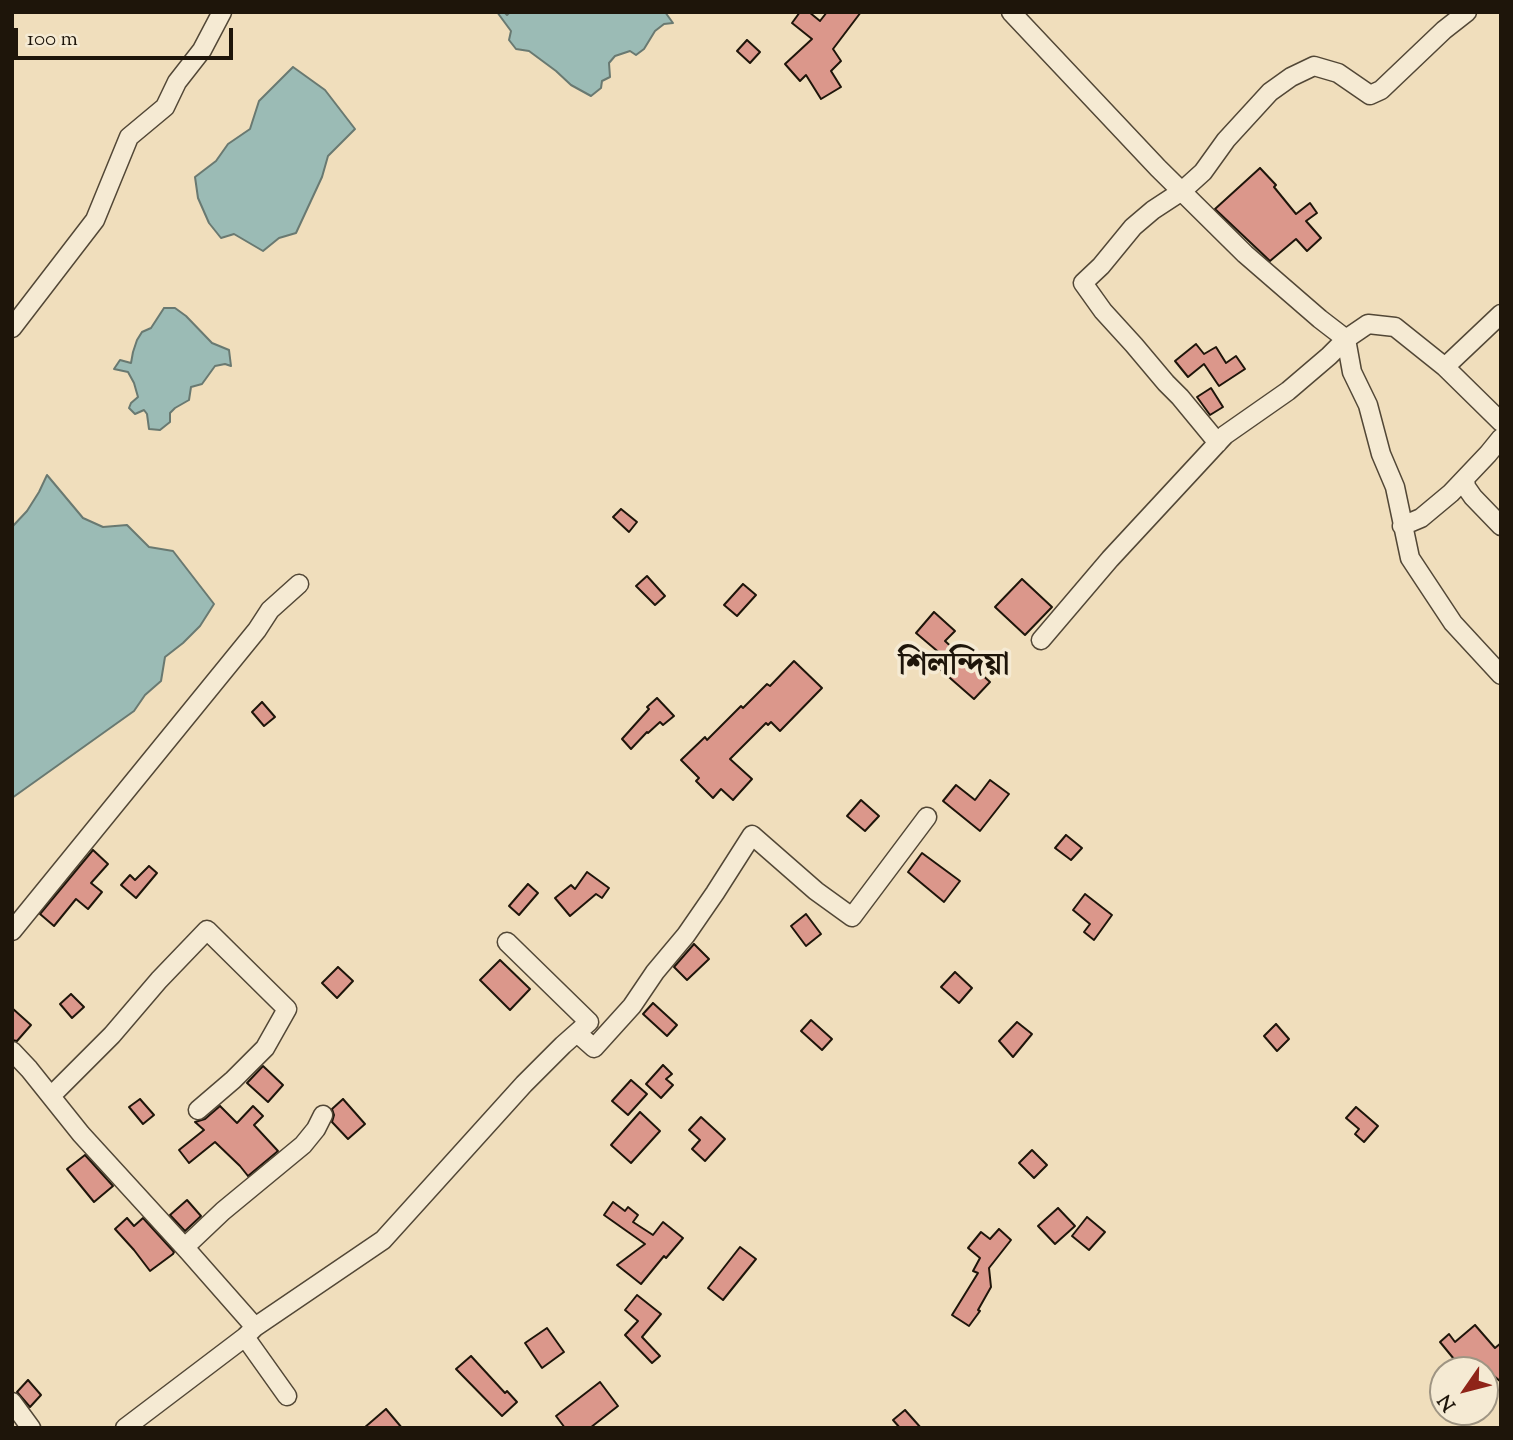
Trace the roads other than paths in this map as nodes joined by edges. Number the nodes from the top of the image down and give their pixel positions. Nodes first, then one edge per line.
1 (222, 12) edge
2 (1011, 12) edge
3 (1467, 12) edge
4 (1182, 191) junction
5 (1501, 314) edge
6 (12, 328) edge
7 (1346, 339) junction
8 (1445, 367) junction
9 (1501, 422) edge
10 (1501, 438) edge
11 (1218, 443) junction
12 (1494, 461) edge
13 (1465, 479) junction
14 (1402, 526) junction
15 (1501, 526) edge
16 (299, 584) dead end
17 (1041, 640) dead end
18 (1501, 675) edge
19 (927, 817) dead end
20 (12, 931) edge
21 (507, 942) dead end
22 (577, 1033) junction
23 (12, 1051) edge
24 (51, 1096) junction
25 (198, 1110) dead end
26 (323, 1115) dead end
27 (185, 1247) junction
28 (250, 1332) junction
29 (287, 1396) dead end
30 (12, 1402) edge
31 (31, 1428) edge
32 (125, 1428) edge

1 - 6 street
2 - 4 street
3 - 4 street
4 - 7 street
4 - 11 street
5 - 8 street
7 - 8 street
7 - 11 street
7 - 14 street
8 - 9 street
10 - 12 street
11 - 17 street
12 - 13 street
13 - 14 street
13 - 15 street
14 - 18 street
16 - 20 street
19 - 22 street
21 - 22 street
22 - 28 street
23 - 24 street
24 - 25 street
24 - 27 street
26 - 27 street
27 - 28 street
28 - 29 street
28 - 32 street
30 - 31 street

